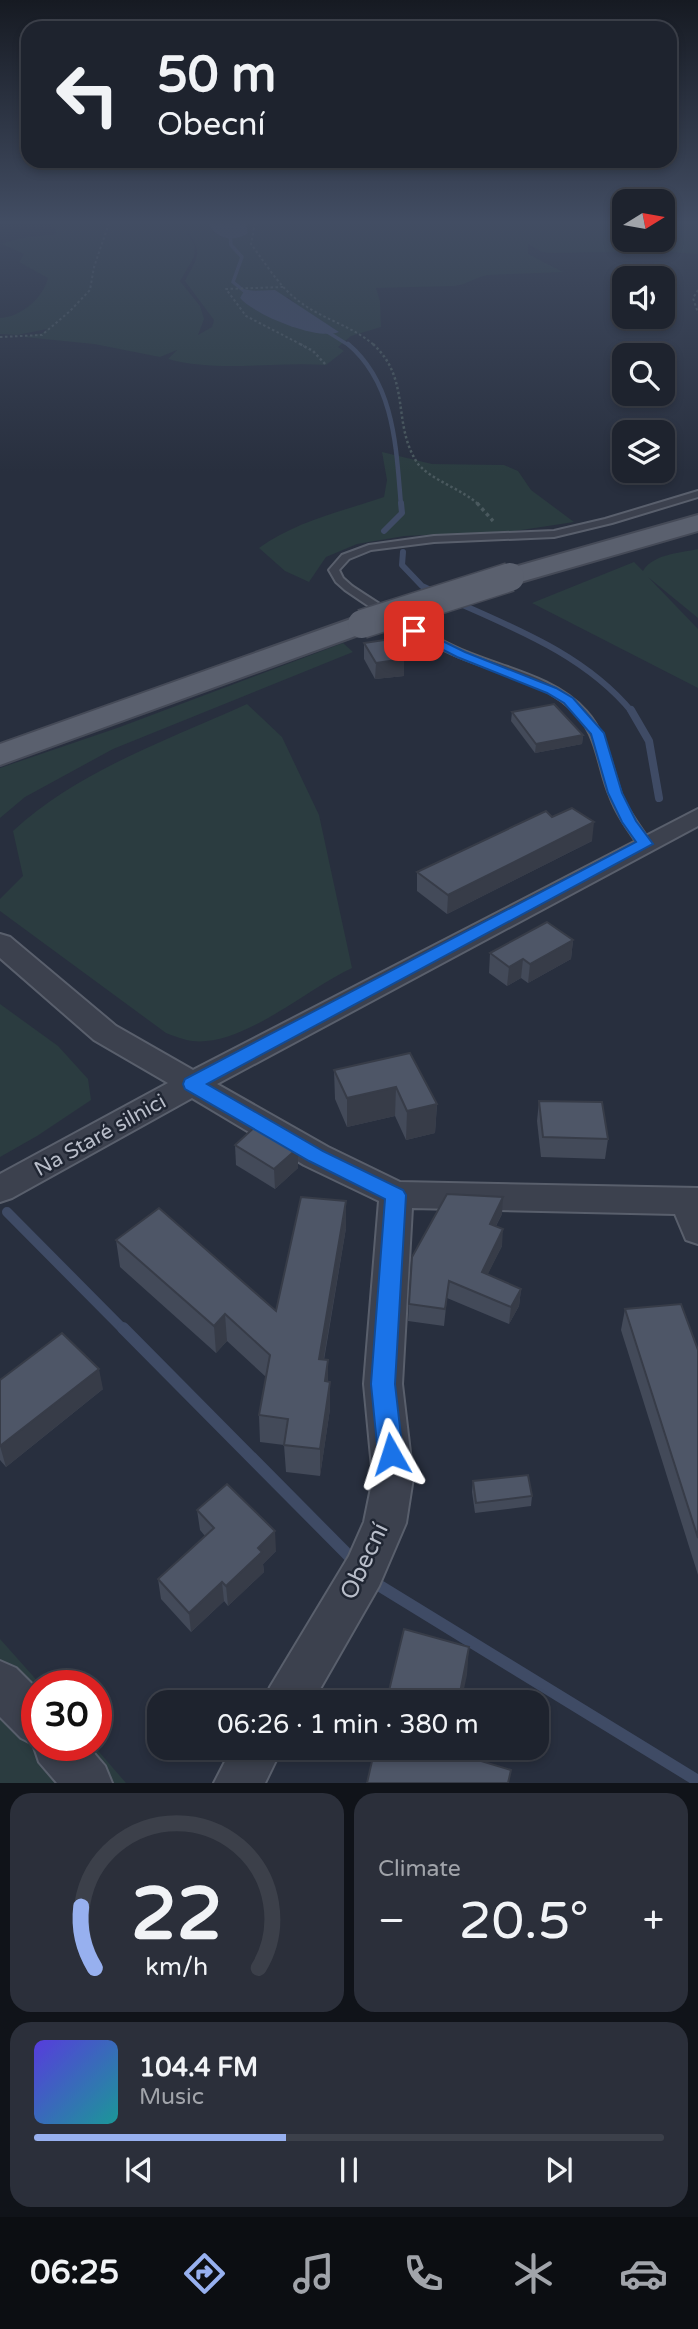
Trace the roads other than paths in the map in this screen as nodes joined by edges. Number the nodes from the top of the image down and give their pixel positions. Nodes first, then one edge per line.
1 (698, 494) edge
2 (698, 523) edge
3 (0, 755) edge
4 (698, 816) edge
5 (645, 844) junction
6 (0, 943) edge
7 (192, 1084) junction
8 (0, 1189) edge
9 (396, 1195) junction
10 (695, 1210) edge
11 (0, 1684) edge
12 (294, 1690) edge
13 (21, 1706) edge
14 (252, 1760) edge
15 (69, 1761) edge
16 (88, 1783) edge
17 (238, 1783) edge

1 - 5 lane
2 - 3 main road, bridge
4 - 5 street, Na Staré silnici
5 - 7 street, Na Staré silnici
6 - 7 street
7 - 8 street, Na Staré silnici
7 - 9 street
9 - 10 street
9 - 12 street, Obecní
11 - 13 street
14 - 17 street
15 - 16 street

